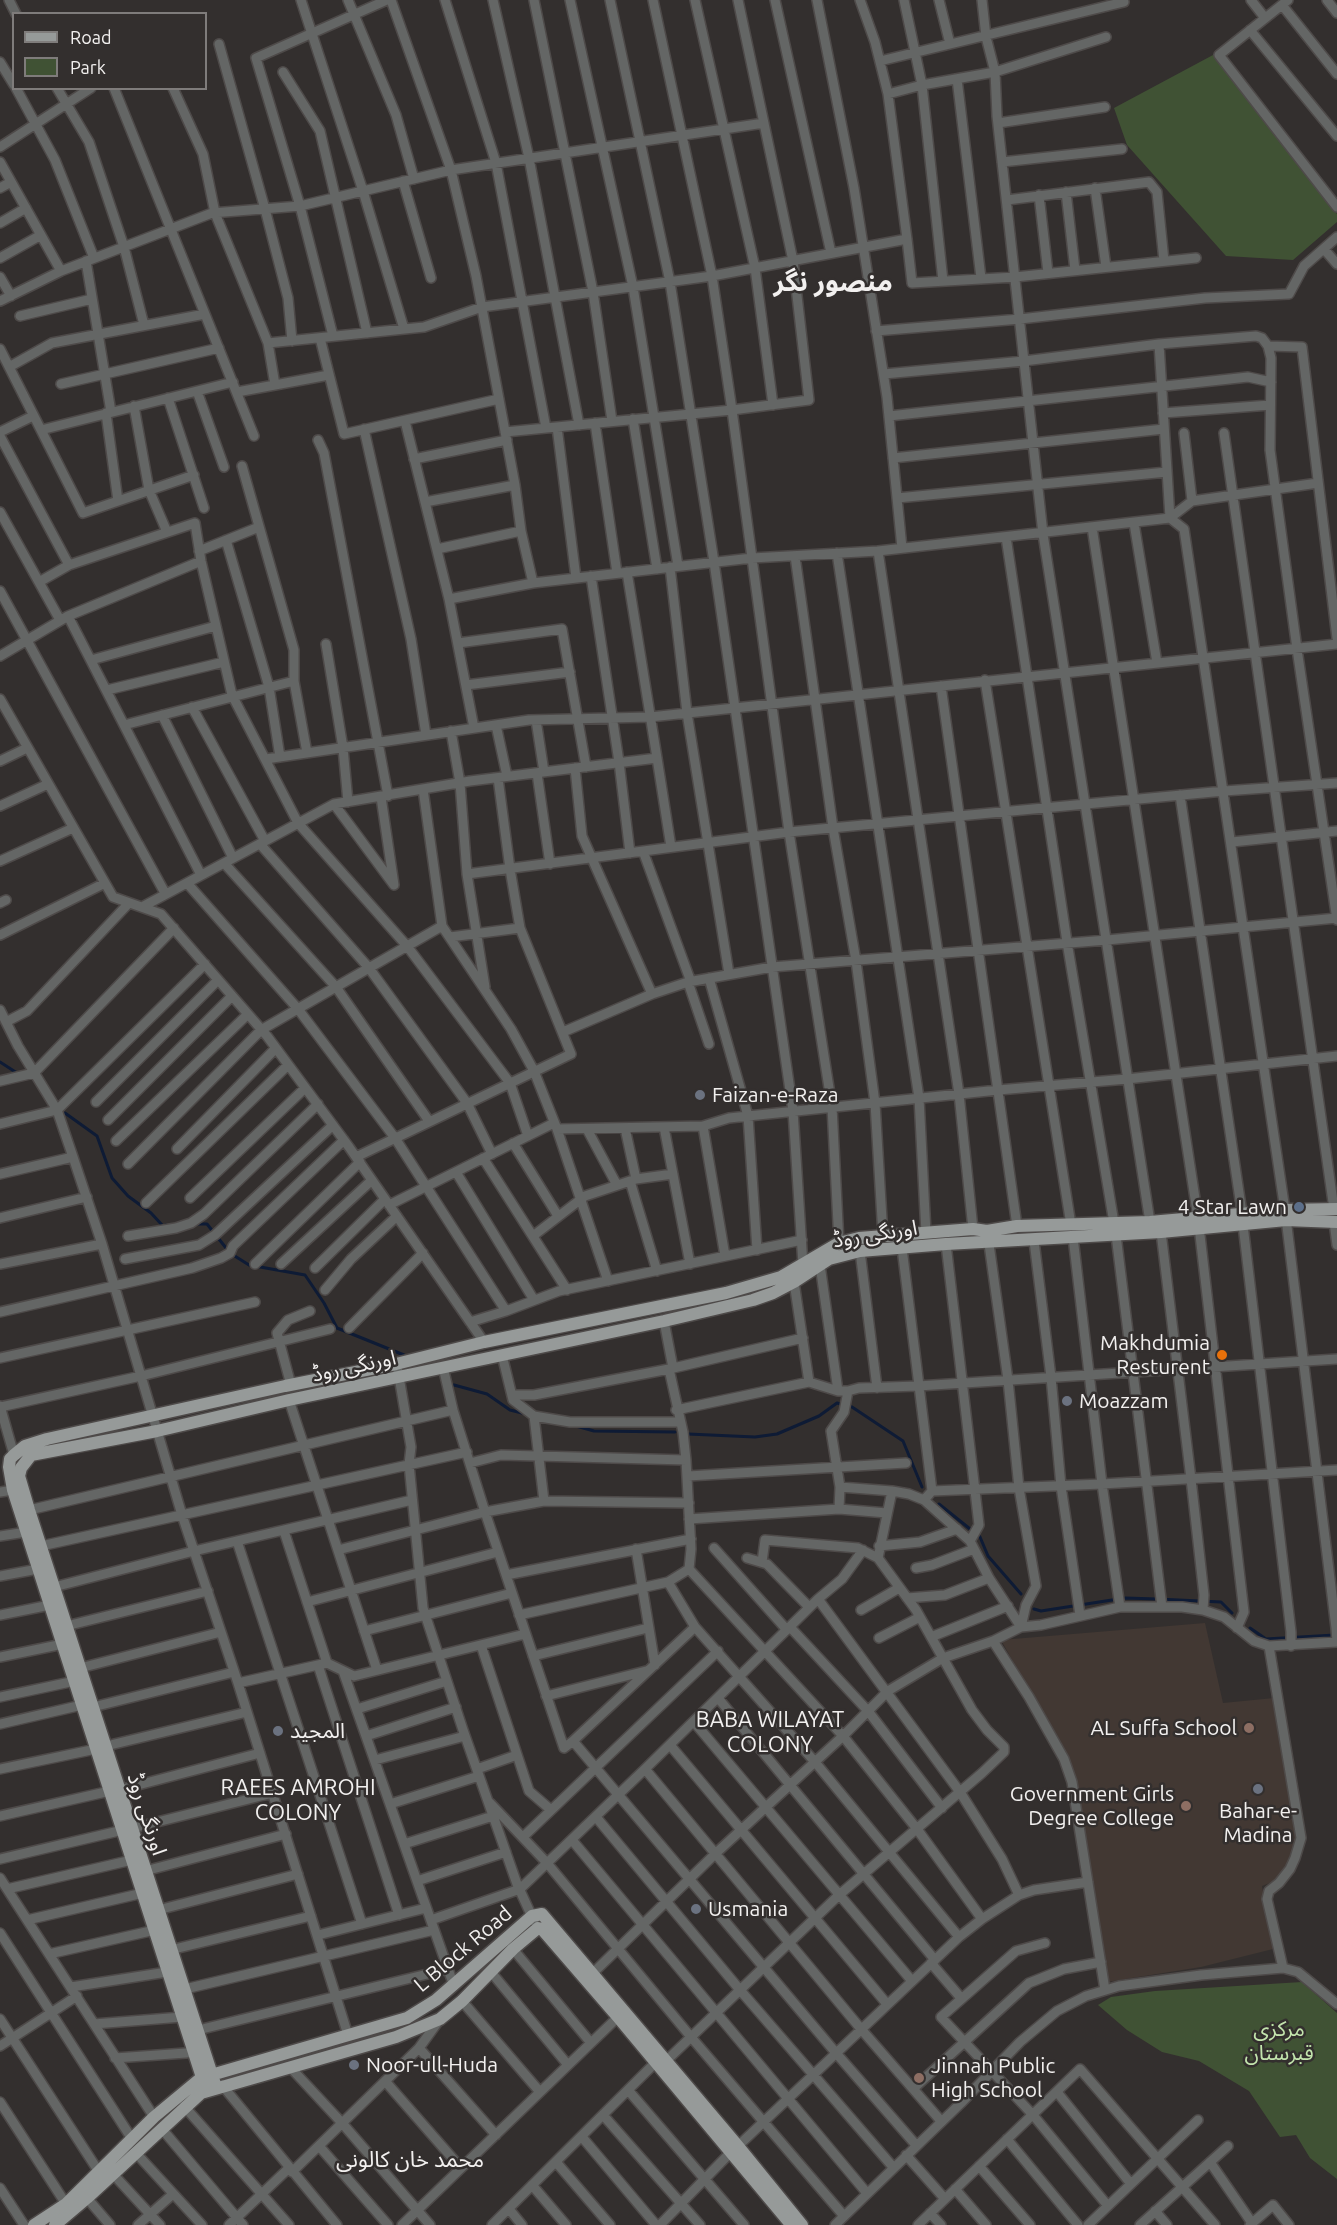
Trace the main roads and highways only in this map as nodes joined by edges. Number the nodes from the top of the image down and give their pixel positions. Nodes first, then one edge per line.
1 (1336, 1215) edge
2 (1198, 1223) junction
3 (1115, 1229) junction
4 (1072, 1231) junction
5 (988, 1237) junction
6 (398, 1371) junction
7 (8, 1458) edge
8 (24, 1511) junction
9 (87, 1706) junction
10 (128, 1829) junction
11 (166, 1951) junction
12 (199, 2052) junction
13 (660, 2062) junction
14 (207, 2076) junction
15 (215, 2088) junction
16 (735, 2149) junction
17 (62, 2223) edge
18 (34, 2225) edge
19 (792, 2225) edge
20 (802, 2225) edge

1 - 2 main road, اورنگی روڈ
2 - 3 main road, اورنگی روڈ
2 - 3 main road, اورنگی روڈ
3 - 4 main road, اورنگی روڈ
4 - 5 main road, اورنگی روڈ
4 - 5 main road, اورنگی روڈ
5 - 6 main road, اورنگی روڈ
5 - 6 main road, اورنگی روڈ
6 - 7 main road, اورنگی روڈ
6 - 8 main road, اورنگی روڈ
7 - 8 main road, اورنگی روڈ
8 - 9 main road, اورنگی روڈ
8 - 9 main road, اورنگی روڈ
9 - 10 main road, اورنگی روڈ
10 - 11 main road, اورنگی روڈ
10 - 11 main road, اورنگی روڈ
11 - 12 main road, اورنگی روڈ
11 - 12 main road, اورنگی روڈ
12 - 14 main road, اورنگی روڈ
13 - 14 main road, L Block Road
13 - 15 main road, L Block Road
13 - 16 main road, L Block Road
14 - 15 main road, اورنگی روڈ
14 - 18 main road, L Block Road
15 - 17 main road, L Block Road
16 - 19 main road, L Block Road
16 - 20 main road, L Block Road

